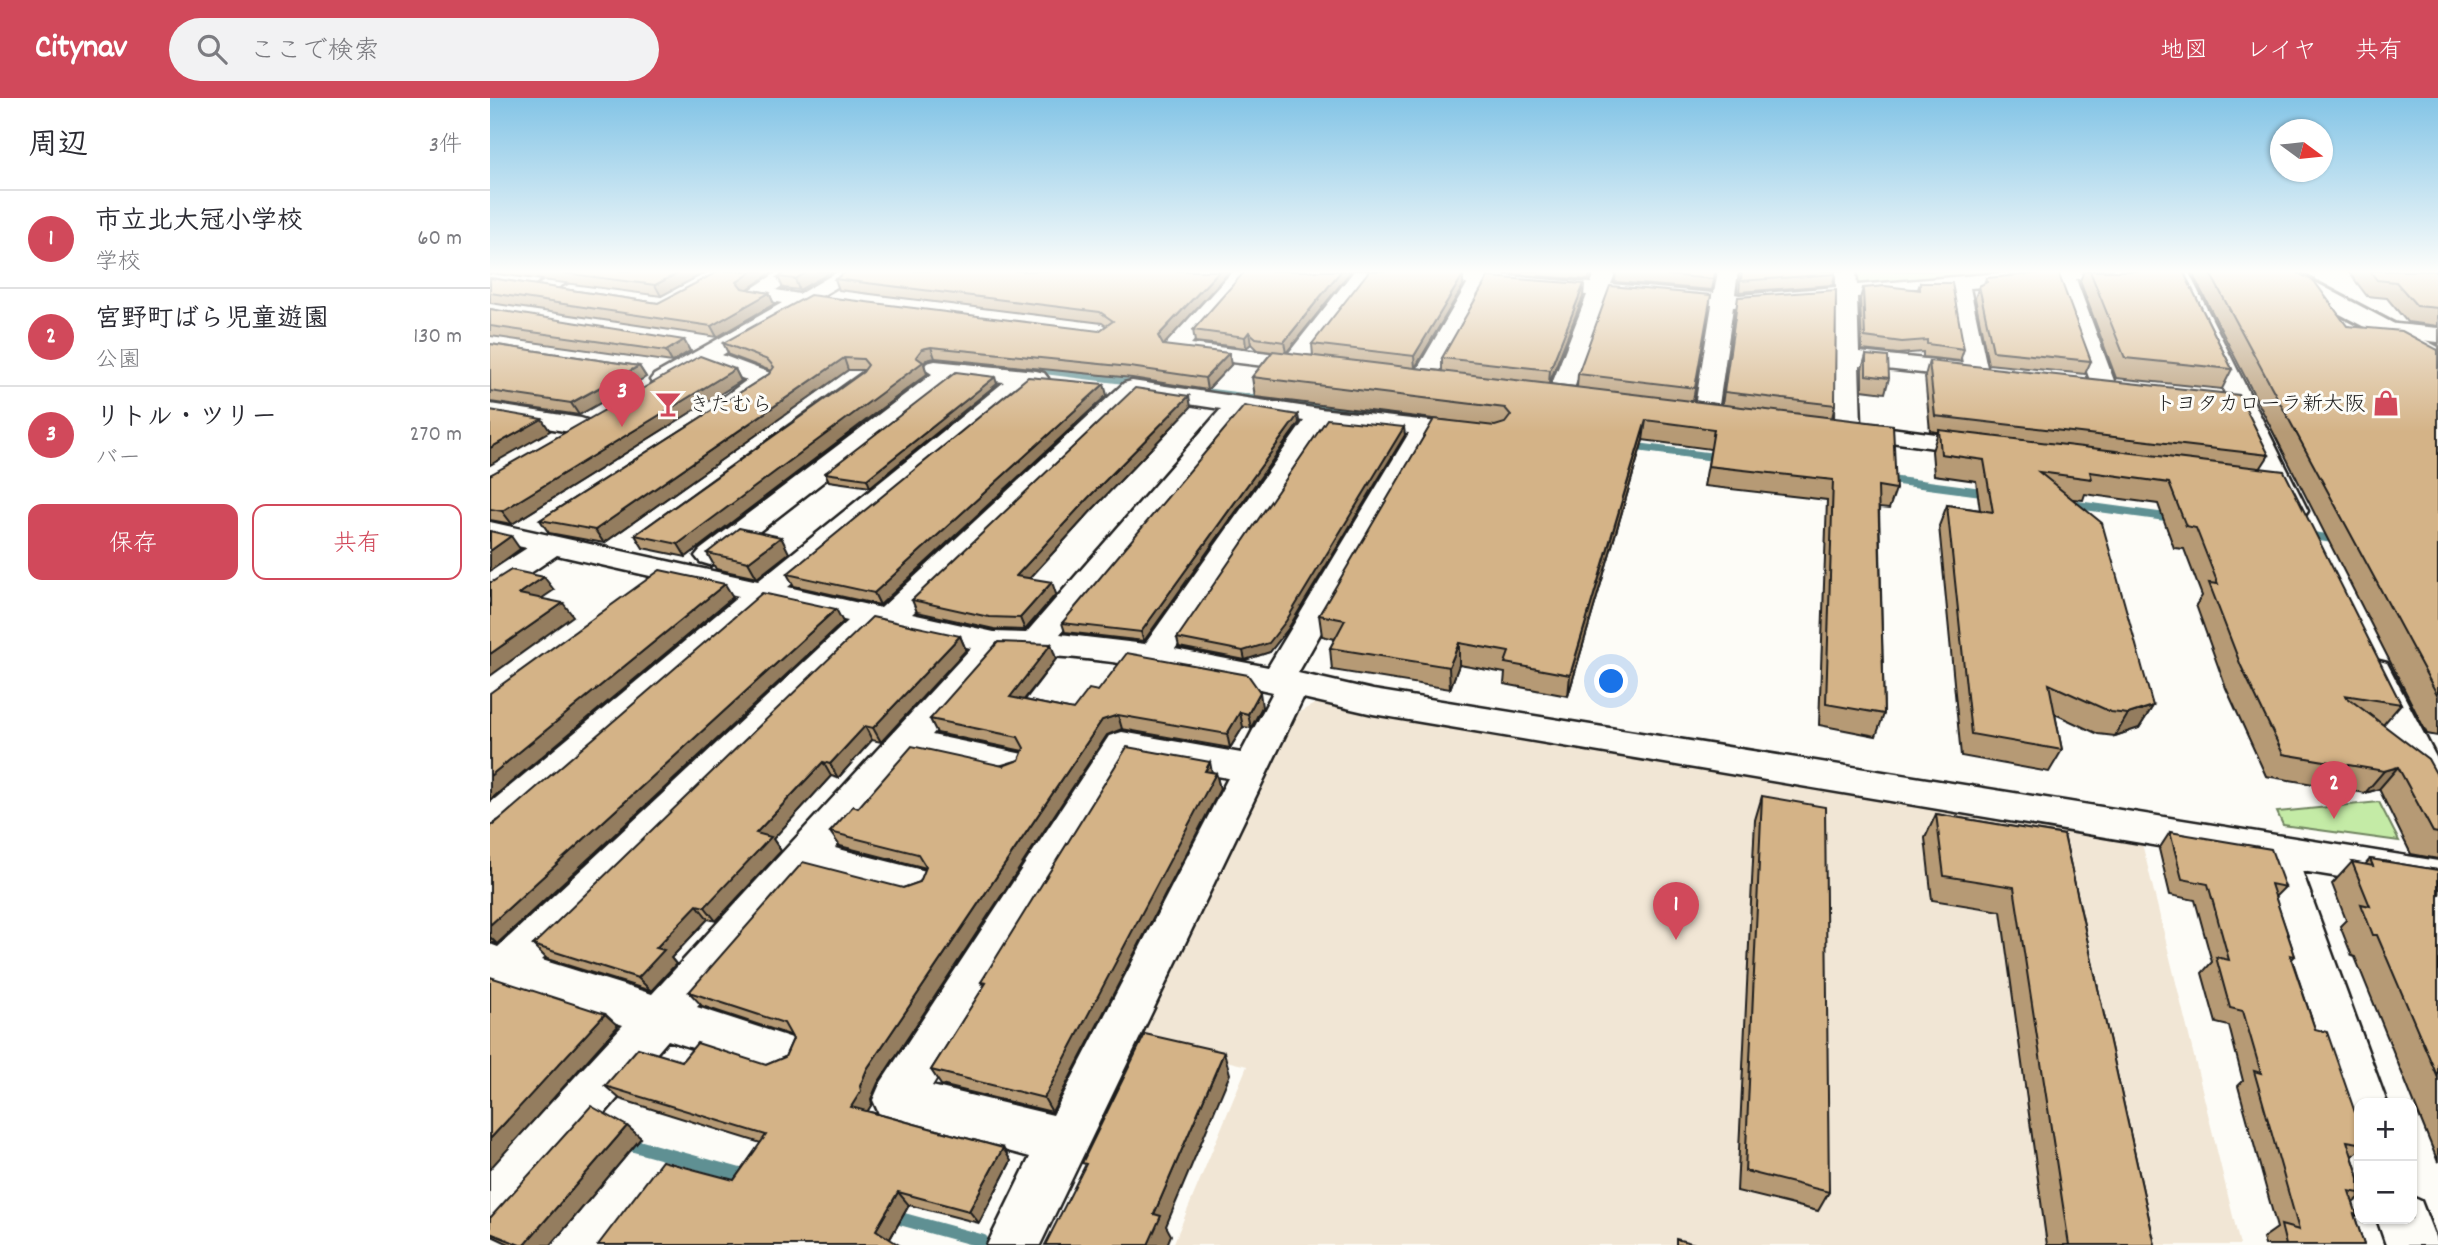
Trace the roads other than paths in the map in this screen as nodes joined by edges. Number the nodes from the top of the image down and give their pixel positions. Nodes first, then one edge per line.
1 (760, 325) edge
2 (1196, 325) edge
3 (1323, 325) edge
4 (1455, 325) edge
5 (1586, 325) edge
6 (1719, 325) edge
7 (1847, 325) edge
8 (1967, 325) edge
9 (2082, 325) edge
10 (2204, 325) edge
11 (2376, 325) edge
12 (2386, 330) junction
13 (2438, 335) edge
14 (681, 341) edge
15 (712, 352) junction
16 (1847, 358) junction
17 (2438, 358) edge
18 (1293, 363) junction
19 (649, 368) dead end
20 (1332, 368) edge
21 (676, 372) junction
22 (1976, 372) junction
23 (1397, 375) edge
24 (2002, 375) edge
25 (1024, 377) junction
26 (1424, 378) junction
27 (1065, 381) edge
28 (2079, 383) edge
29 (1105, 386) edge
30 (2104, 386) junction
31 (1132, 388) junction
32 (2132, 389) edge
33 (1535, 391) edge
34 (640, 392) edge
35 (1560, 394) junction
36 (1587, 398) edge
37 (2214, 398) edge
38 (2242, 401) junction
39 (1240, 403) junction
40 (1679, 409) edge
41 (1439, 410) junction
42 (490, 411) edge
43 (605, 412) edge
44 (1706, 412) junction
45 (708, 415) edge
46 (1732, 415) edge
47 (1320, 416) junction
48 (581, 426) junction
49 (1823, 426) edge
50 (1849, 430) junction
51 (1495, 435) edge
52 (553, 442) edge
53 (2010, 450) edge
54 (551, 516) edge
55 (503, 534) edge
56 (640, 534) edge
57 (2310, 543) edge
58 (552, 545) junction
59 (607, 558) junction
60 (674, 573) junction
61 (490, 586) edge
62 (762, 593) junction
63 (630, 594) edge
64 (879, 619) junction
65 (2359, 640) edge
66 (1036, 642) junction
67 (994, 643) junction
68 (1153, 656) junction
69 (1286, 681) junction
70 (906, 743) junction
71 (1010, 764) edge
72 (1251, 769) junction
73 (2438, 797) edge
74 (490, 824) edge
75 (2275, 849) junction
76 (806, 857) junction
77 (2438, 877) edge
78 (912, 883) edge
79 (498, 965) edge
80 (662, 1015) junction
81 (779, 1054) dead end
82 (2361, 1098) edge
83 (1065, 1142) junction
84 (490, 1207) edge
85 (2405, 1224) edge
86 (1013, 1245) edge
87 (2412, 1245) edge

1 - 15 street
2 - 18 street
3 - 18 street
4 - 26 street
5 - 35 street
6 - 44 street
7 - 16 street
8 - 22 street
9 - 30 street
10 - 38 street
11 - 12 highway
12 - 13 street
12 - 17 highway
14 - 15 street
15 - 21 street
15 - 45 street
16 - 22 street
16 - 50 street
18 - 20 street
19 - 21 street
21 - 34 street
22 - 24 street
23 - 26 street
25 - 27 street
25 - 60 street
25 - 62 street
26 - 41 street
28 - 30 street
29 - 31 street
30 - 32 street
31 - 39 street
31 - 64 street
33 - 35 street
35 - 36 street
37 - 38 street
38 - 57 street
39 - 47 street
39 - 66 street
40 - 44 street
41 - 47 street
41 - 51 street
41 - 69 street
42 - 48 street
43 - 48 street
44 - 46 street
47 - 68 street
48 - 52 street
49 - 50 street
50 - 53 street
54 - 55 street
55 - 58 street
56 - 59 street
58 - 59 street
58 - 61 street
59 - 60 street
60 - 62 street
60 - 63 street
62 - 64 street
62 - 74 street
64 - 67 street
64 - 79 street
65 - 73 street
66 - 67 street
66 - 68 street
67 - 70 street
68 - 69 street
69 - 72 street
69 - 75 street
70 - 71 street
70 - 76 street
72 - 83 street
72 - 83 street
75 - 77 street
75 - 82 street
76 - 78 street
76 - 80 street
79 - 80 street
80 - 81 street
80 - 84 street
83 - 86 street
85 - 87 street

